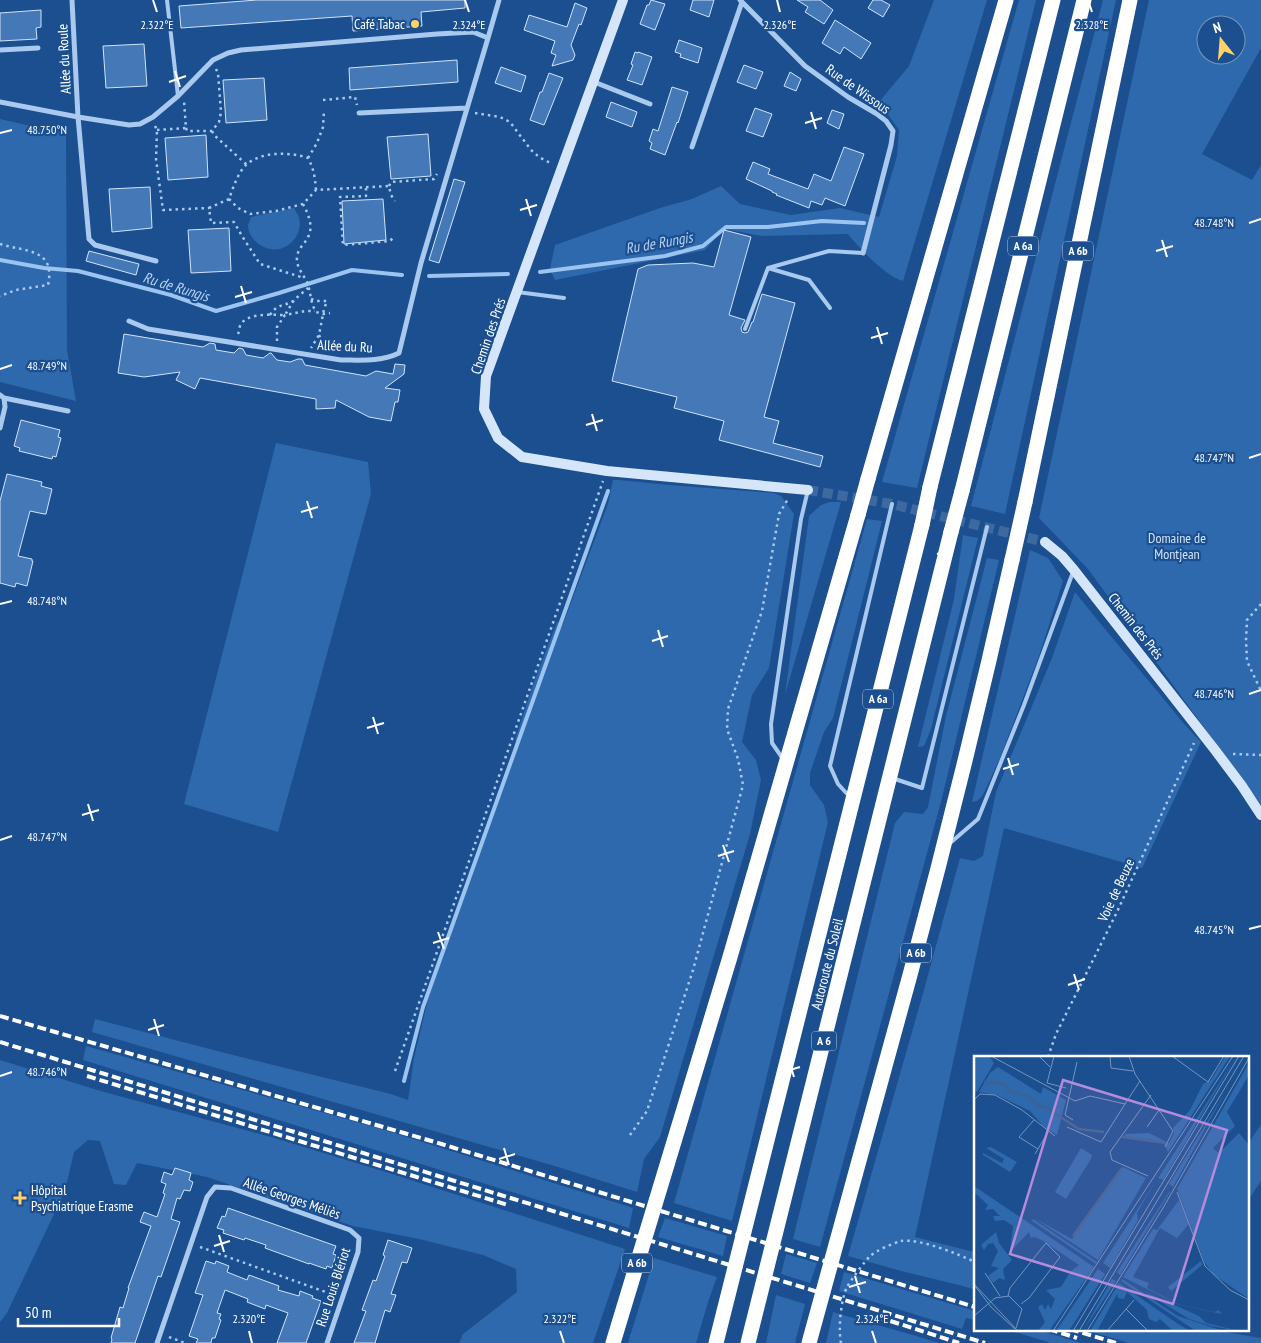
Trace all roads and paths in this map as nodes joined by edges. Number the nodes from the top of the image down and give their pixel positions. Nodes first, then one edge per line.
1 (72, 0) edge
2 (167, 0) edge
3 (499, 0) edge
4 (623, 0) edge
5 (1006, 0) edge
6 (1053, 0) edge
7 (1084, 0) edge
8 (1130, 0) edge
9 (741, 1) edge
10 (488, 38) junction
11 (38, 48) dead end
12 (0, 50) edge
13 (212, 60) junction
14 (594, 82) junction
15 (184, 90) junction
16 (178, 96) junction
17 (323, 100) dead end
18 (0, 102) edge
19 (650, 104) dead end
20 (466, 110) junction
21 (324, 111) dead end
22 (359, 113) joint
23 (78, 117) junction
24 (151, 118) junction
25 (186, 128) junction
26 (157, 130) junction
27 (212, 130) junction
28 (692, 147) dead end
29 (308, 158) junction
30 (247, 165) junction
31 (449, 170) junction
32 (561, 170) junction
33 (389, 186) junction
34 (366, 188) junction
35 (316, 190) junction
36 (230, 199) junction
37 (395, 201) dead end
38 (303, 204) junction
39 (209, 208) junction
40 (394, 237) dead end
41 (0, 244) edge
42 (863, 253) joint
43 (156, 261) dead end
44 (768, 268) junction
45 (305, 280) junction
46 (308, 288) junction
47 (517, 292) junction
48 (0, 296) edge
49 (564, 298) dead end
50 (311, 299) junction
51 (294, 300) junction
52 (830, 308) dead end
53 (316, 312) junction
54 (330, 313) dead end
55 (323, 314) junction
56 (270, 315) junction
57 (285, 315) junction
58 (129, 321) dead end
59 (745, 329) dead end
60 (319, 334) junction
61 (236, 343) junction
62 (276, 350) junction
63 (307, 355) junction
64 (341, 360) junction
65 (2, 396) edge
66 (68, 410) dead end
67 (0, 428) edge
68 (607, 471) junction
69 (794, 489) junction
70 (808, 490) joint
71 (892, 504) dead end
72 (987, 527) dead end
73 (1045, 542) tunnel mouth
74 (1074, 570) junction
75 (1261, 604) edge
76 (1261, 691) edge
77 (1200, 731) junction
78 (900, 738) joint
79 (1215, 750) junction
80 (1261, 754) edge
81 (786, 762) junction
82 (890, 777) junction
83 (853, 799) junction
84 (1261, 815) edge
85 (943, 848) junction
86 (835, 872) joint
87 (1048, 1056) edge
88 (395, 1071) dead end
89 (630, 1134) dead end
90 (359, 1238) joint
91 (191, 1244) junction
92 (974, 1262) edge
93 (342, 1298) junction
94 (160, 1334) junction
95 (158, 1343) edge
96 (185, 1343) edge
97 (326, 1343) edge
98 (612, 1343) edge
99 (716, 1343) edge
100 (748, 1343) edge
101 (809, 1343) edge
102 (841, 1343) edge

1 - 23 street, Allée du Roule
2 - 16 lane
3 - 10 street, Allée du Ru
4 - 14 street, Chemin des Prés
5 - 81 highway, A 6b, bridge
6 - 83 highway, A 6a, bridge
7 - 78 highway, A 6a, bridge
8 - 85 highway, A 6b, bridge
9 - 28 street
9 - 42 street, Rue de Wissous
10 - 13 street
10 - 20 street, Allée du Ru
11 - 12 street
13 - 15 street
13 - 27 path
14 - 19 street
14 - 32 street, Chemin des Prés
15 - 16 street
15 - 25 path
16 - 24 street
17 - 22 path
18 - 23 street
20 - 22 street
20 - 31 street, Allée du Ru
20 - 32 path
21 - 29 path
23 - 24 street
23 - 43 street, Allée du Roule
24 - 26 path
25 - 26 path
25 - 27 path
26 - 39 path
27 - 30 path
29 - 30 path
29 - 35 path
30 - 36 path
31 - 33 path
31 - 64 street, Allée du Ru
32 - 47 street, Chemin des Prés
33 - 34 path
33 - 37 path
34 - 35 path
34 - 40 path
35 - 38 path
36 - 38 path
36 - 39 path
38 - 45 path
39 - 45 path
41 - 48 path
42 - 44 lane
44 - 52 lane
44 - 59 lane
45 - 46 path
46 - 50 path
46 - 51 path
47 - 49 lane
47 - 68 street, Chemin des Prés
50 - 53 path
50 - 55 path
51 - 56 path
51 - 57 path
53 - 55 path
53 - 57 path
54 - 55 path
55 - 60 path
56 - 57 path
56 - 61 path
57 - 62 path
58 - 61 street, Allée du Ru
60 - 63 path
60 - 64 path
61 - 62 street, Allée du Ru
62 - 63 street, Allée du Ru
63 - 64 street, Allée du Ru
65 - 66 street
65 - 67 street
68 - 69 street, Chemin des Prés
68 - 88 path
69 - 70 street, Chemin des Prés
69 - 89 path
70 - 81 lane
71 - 83 lane
72 - 82 lane
73 - 74 street, Chemin des Prés
74 - 77 street, Chemin des Prés
74 - 85 lane
75 - 76 path
77 - 79 street, Chemin des Prés
77 - 87 path, Voie de Beuze
78 - 82 highway, Autoroute du Soleil / A 6
79 - 80 path
79 - 84 street, Chemin des Prés
81 - 98 highway, A 6b
82 - 100 highway, Autoroute du Soleil / A 6
83 - 86 highway, A 6a
85 - 101 highway, A 6b
86 - 99 highway, Autoroute du Soleil / A 6
90 - 91 street, Allée Georges Méliès
90 - 93 street, Rue Louis Blériot
91 - 93 path
91 - 94 street
92 - 102 path
93 - 97 street, Rue Louis Blériot
94 - 95 street
94 - 96 path

